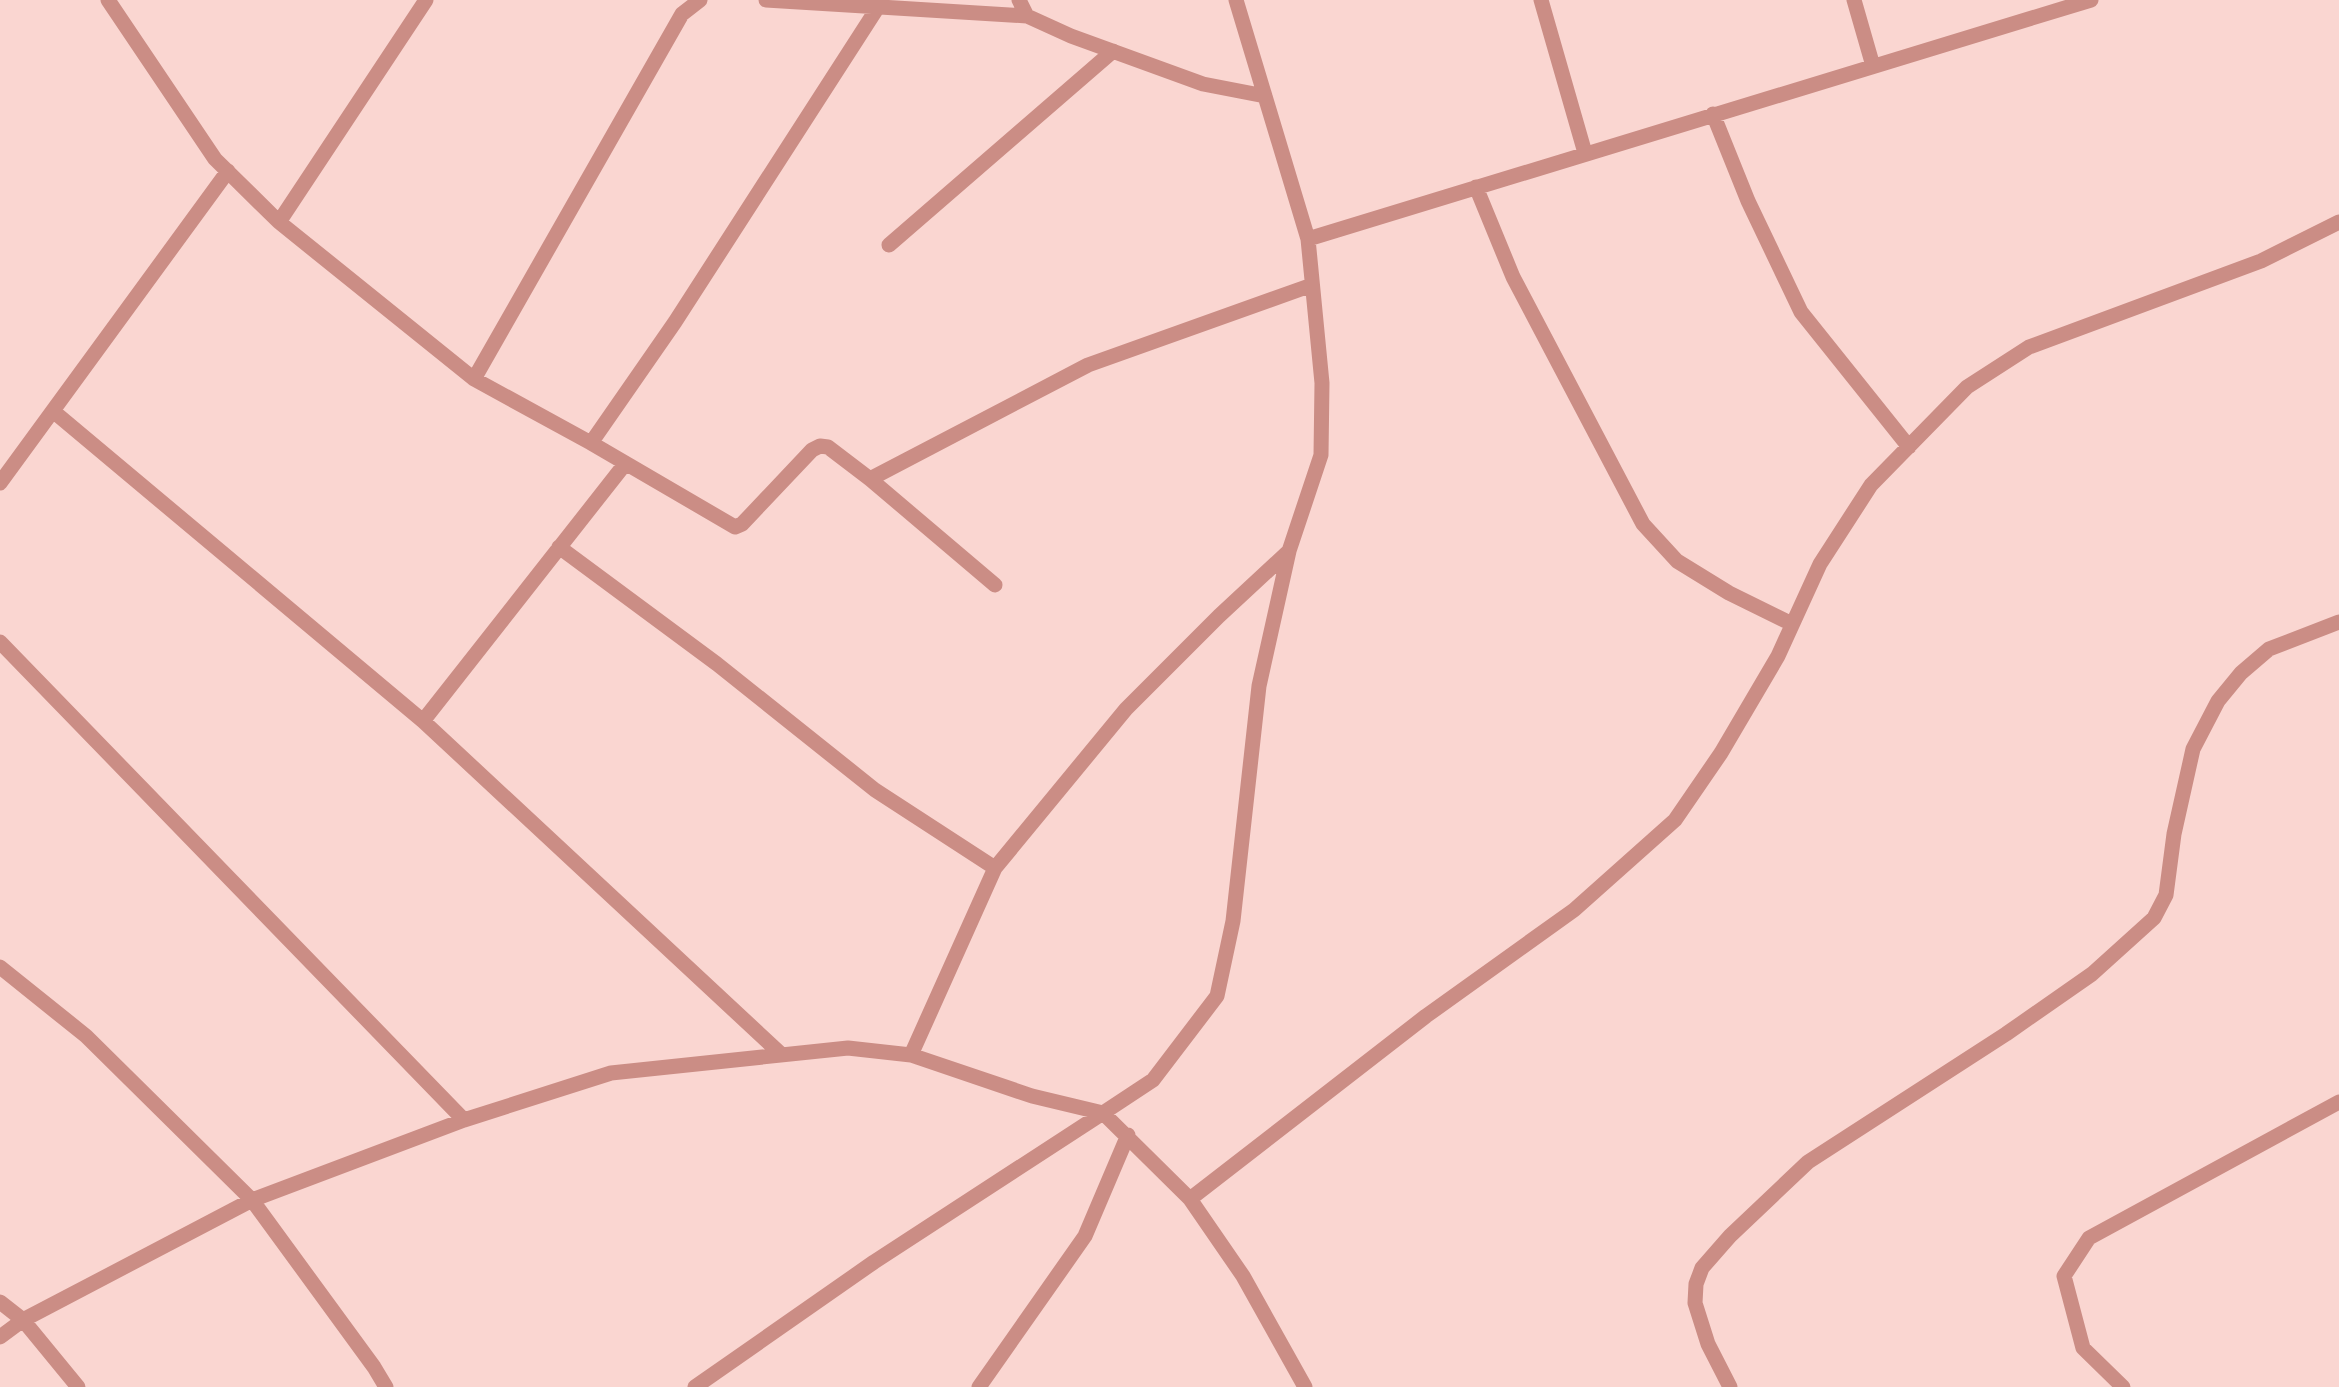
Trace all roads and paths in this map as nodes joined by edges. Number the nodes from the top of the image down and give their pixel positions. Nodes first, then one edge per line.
1 (108, 0) edge
2 (426, 0) edge
3 (700, 0) edge
4 (766, 0) edge
5 (1019, 0) edge
6 (1236, 0) edge
7 (1541, 0) edge
8 (1854, 0) edge
9 (2049, 0) edge
10 (2091, 0) edge
11 (878, 7) junction
12 (1027, 16) junction
13 (2033, 18) junction
14 (1113, 51) junction
15 (1873, 66) junction
16 (1265, 96) junction
17 (1713, 114) junction
18 (1585, 153) junction
19 (228, 171) junction
20 (1476, 187) junction
21 (279, 222) junction
22 (2339, 222) edge
23 (1308, 239) junction
24 (889, 245) dead end
25 (1312, 285) junction
26 (474, 379) junction
27 (53, 411) junction
28 (591, 443) junction
29 (1909, 447) junction
30 (625, 464) junction
31 (870, 479) junction
32 (0, 483) edge
33 (559, 547) junction
34 (1289, 551) junction
35 (994, 585) dead end
36 (2339, 622) edge
37 (1792, 624) junction
38 (0, 642) edge
39 (423, 721) junction
40 (995, 868) junction
41 (0, 967) edge
42 (782, 1055) junction
43 (910, 1055) junction
44 (2339, 1102) edge
45 (1103, 1113) junction
46 (464, 1120) junction
47 (1128, 1136) junction
48 (1190, 1199) junction
49 (252, 1200) junction
50 (0, 1302) edge
51 (23, 1320) junction
52 (0, 1337) edge
53 (78, 1387) edge
54 (386, 1387) edge
55 (695, 1387) edge
56 (979, 1387) edge
57 (1305, 1387) edge
58 (1730, 1387) edge
59 (2123, 1387) edge

1 - 19 street
2 - 21 street
3 - 26 street
4 - 11 street
5 - 12 street
6 - 16 street
7 - 18 street
8 - 15 street
9 - 13 street
10 - 13 street
11 - 12 street
11 - 28 street
12 - 14 street
13 - 15 street
14 - 16 street
14 - 24 street
15 - 17 street
16 - 23 street
17 - 18 street
17 - 29 street
18 - 20 street
19 - 21 street
19 - 27 street
20 - 23 street
20 - 37 street
21 - 26 street
22 - 29 street
23 - 25 street
25 - 31 street
25 - 34 street
26 - 28 street
27 - 32 street
27 - 39 street
28 - 30 street
29 - 37 street
30 - 31 street
30 - 33 street
31 - 35 street
33 - 39 street
33 - 40 street
34 - 40 street
34 - 45 street
36 - 58 street
37 - 48 street
38 - 46 street
39 - 42 street
40 - 43 street
41 - 49 street
42 - 43 street
42 - 46 street
43 - 45 street
44 - 59 street
45 - 47 street
45 - 55 street
46 - 49 street
47 - 48 street
47 - 56 street
48 - 57 street
49 - 51 street
49 - 54 street
50 - 51 street
51 - 52 street
51 - 53 street

